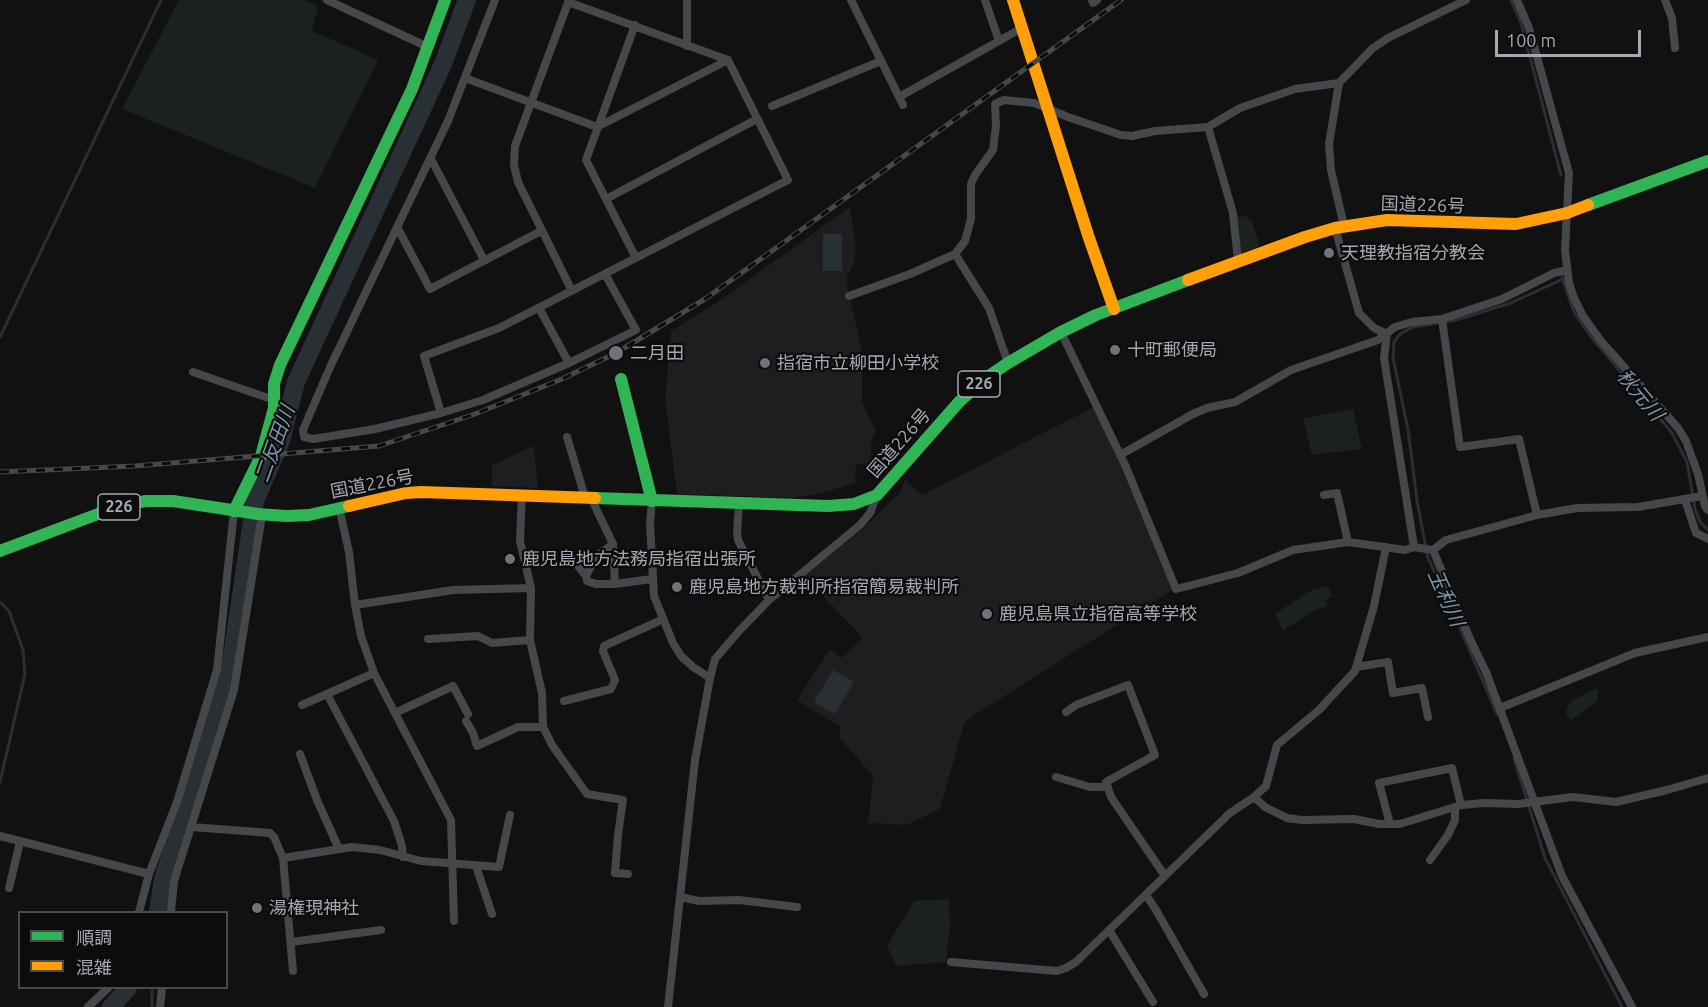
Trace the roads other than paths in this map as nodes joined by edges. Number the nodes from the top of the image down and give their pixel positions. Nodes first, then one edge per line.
1 (327, 0) edge
2 (445, 0) edge
3 (495, 0) edge
4 (687, 0) edge
5 (851, 0) edge
6 (986, 0) edge
7 (1013, 0) edge
8 (1092, 0) edge
9 (1098, 0) edge
10 (1466, 0) edge
11 (1518, 0) edge
12 (1665, 0) edge
13 (568, 1) edge
14 (635, 25) junction
15 (1022, 28) junction
16 (999, 41) junction
17 (687, 46) junction
18 (428, 47) junction
19 (1675, 48) dead end
20 (728, 60) junction
21 (881, 61) junction
22 (465, 78) junction
23 (1339, 83) junction
24 (530, 102) junction
25 (772, 106) dead end
26 (1047, 108) junction
27 (757, 119) junction
28 (597, 127) junction
29 (1208, 127) junction
30 (431, 159) junction
31 (1708, 161) edge
32 (606, 199) junction
33 (1567, 213) junction
34 (398, 227) junction
35 (1340, 227) junction
36 (542, 231) junction
37 (955, 254) junction
38 (636, 258) junction
39 (484, 260) junction
40 (1238, 261) junction
41 (1566, 270) junction
42 (605, 274) junction
43 (572, 291) junction
44 (849, 296) dead end
45 (539, 308) junction
46 (1114, 309) junction
47 (1442, 321) junction
48 (1061, 332) junction
49 (1387, 334) junction
50 (569, 363) junction
51 (1008, 363) junction
52 (193, 372) dead end
53 (621, 379) dead end
54 (274, 400) junction
55 (441, 413) junction
56 (567, 437) dead end
57 (1120, 455) junction
58 (522, 494) junction
59 (877, 495) junction
60 (1324, 495) dead end
61 (588, 498) junction
62 (1693, 498) junction
63 (652, 501) junction
64 (739, 504) junction
65 (339, 507) junction
66 (1708, 510) edge
67 (239, 511) junction
68 (260, 514) junction
69 (1537, 515) junction
70 (1708, 539) edge
71 (1348, 543) junction
72 (613, 544) junction
73 (1386, 547) junction
74 (1414, 547) junction
75 (1433, 550) junction
76 (0, 551) edge
77 (574, 561) dead end
78 (586, 576) junction
79 (652, 579) junction
80 (615, 584) junction
81 (531, 588) junction
82 (770, 600) junction
83 (355, 605) junction
84 (663, 618) junction
85 (1708, 637) edge
86 (428, 639) dead end
87 (530, 640) junction
88 (1356, 667) junction
89 (374, 673) junction
90 (710, 678) junction
91 (327, 694) junction
92 (564, 701) dead end
93 (302, 705) dead end
94 (1500, 708) junction
95 (1066, 712) dead end
96 (394, 713) junction
97 (1428, 717) dead end
98 (543, 727) junction
99 (300, 754) dead end
100 (1056, 777) dead end
101 (1708, 778) edge
102 (1108, 787) junction
103 (1254, 797) junction
104 (1533, 801) junction
105 (1458, 806) junction
106 (510, 815) dead end
107 (1390, 824) junction
108 (192, 827) junction
109 (0, 836) edge
110 (20, 842) junction
111 (339, 849) junction
112 (403, 857) junction
113 (283, 858) junction
114 (1431, 860) dead end
115 (452, 864) junction
116 (476, 866) junction
117 (149, 874) junction
118 (628, 874) dead end
119 (1165, 876) junction
120 (9, 888) dead end
121 (1146, 895) junction
122 (680, 897) junction
123 (797, 907) dead end
124 (139, 911) edge
125 (171, 911) edge
126 (492, 914) dead end
127 (454, 921) dead end
128 (381, 930) dead end
129 (1109, 930) junction
130 (291, 942) junction
131 (951, 962) dead end
132 (293, 971) dead end
133 (106, 989) edge
134 (162, 989) edge
135 (1204, 994) dead end
136 (1153, 1002) dead end
137 (88, 1007) edge
138 (160, 1007) edge
139 (668, 1007) edge
140 (1632, 1007) edge

1 - 18 street
2 - 18 main road
3 - 22 street
4 - 17 street
5 - 21 street
6 - 16 street
7 - 15 main road
8 - 9 street
10 - 23 street
11 - 33 street
12 - 19 street
13 - 14 street
13 - 24 street
14 - 17 street
14 - 28 street
15 - 16 street
15 - 26 main road
16 - 21 street
17 - 20 street
18 - 54 main road
20 - 27 street
20 - 28 street
21 - 25 street
22 - 24 street
22 - 30 street
23 - 29 street
23 - 35 street
24 - 28 street
24 - 36 street
26 - 29 street
26 - 37 street
26 - 46 main road
27 - 32 street
27 - 38 street
28 - 32 street
29 - 40 street
30 - 34 street
30 - 39 street
31 - 33 main road, 国道226号 / 226
32 - 38 street
33 - 35 main road, 国道226号 / 226
33 - 41 street
34 - 39 street
34 - 55 street
35 - 40 main road, 国道226号 / 226
35 - 49 street
36 - 39 street
36 - 43 street
37 - 44 street
37 - 51 street
38 - 42 street
40 - 46 main road, 国道226号 / 226
41 - 47 street
41 - 62 street
42 - 43 street
42 - 50 street
43 - 45 street
45 - 50 street
45 - 55 street
46 - 48 main road, 国道226号 / 226
47 - 49 street
47 - 69 street
48 - 51 main road, 国道226号 / 226
48 - 57 street
49 - 57 street
49 - 74 street
50 - 55 street
51 - 59 main road, 国道226号 / 226
52 - 54 street
53 - 63 main road
54 - 67 main road
56 - 61 street
57 - 71 street
58 - 61 main road, 国道226号 / 226
58 - 65 main road, 国道226号 / 226
58 - 81 street
59 - 64 main road, 国道226号 / 226
59 - 82 street
60 - 71 street
61 - 63 main road, 国道226号 / 226
61 - 72 street
62 - 66 street
62 - 69 street
62 - 70 street
63 - 64 main road, 国道226号 / 226
63 - 79 street
64 - 82 street
65 - 68 main road, 国道226号 / 226
65 - 83 street
67 - 68 main road, 国道226号 / 226
67 - 76 main road, 国道226号 / 226
67 - 117 street
68 - 108 street
69 - 75 street
71 - 73 street
72 - 78 street
72 - 80 street
73 - 74 street
73 - 88 street
74 - 75 street
75 - 94 street
77 - 78 street
78 - 80 street
79 - 80 street
79 - 84 street
81 - 83 street
81 - 87 street
82 - 90 street
83 - 89 street
84 - 90 street
84 - 92 street
85 - 94 street
86 - 87 street
87 - 98 street
88 - 97 street
88 - 103 street
89 - 91 street
89 - 96 street
90 - 122 street
91 - 93 street
91 - 112 street
94 - 104 street
95 - 102 street
96 - 98 street
96 - 115 street
98 - 118 street
99 - 111 street
100 - 102 street
101 - 104 street
102 - 119 street
103 - 107 street
103 - 119 street
104 - 105 street
104 - 140 street
105 - 107 street
105 - 107 street
105 - 114 street
106 - 116 street
108 - 113 street
108 - 125 street
109 - 110 street
110 - 117 street
110 - 120 street
111 - 112 street
111 - 113 street
112 - 115 street
113 - 130 street
115 - 116 street
115 - 127 street
116 - 126 street
117 - 124 street
119 - 121 street
121 - 129 street
121 - 135 street
122 - 123 street
122 - 139 street
128 - 130 street
129 - 131 street
129 - 136 street
130 - 132 street
133 - 137 street
134 - 138 street

